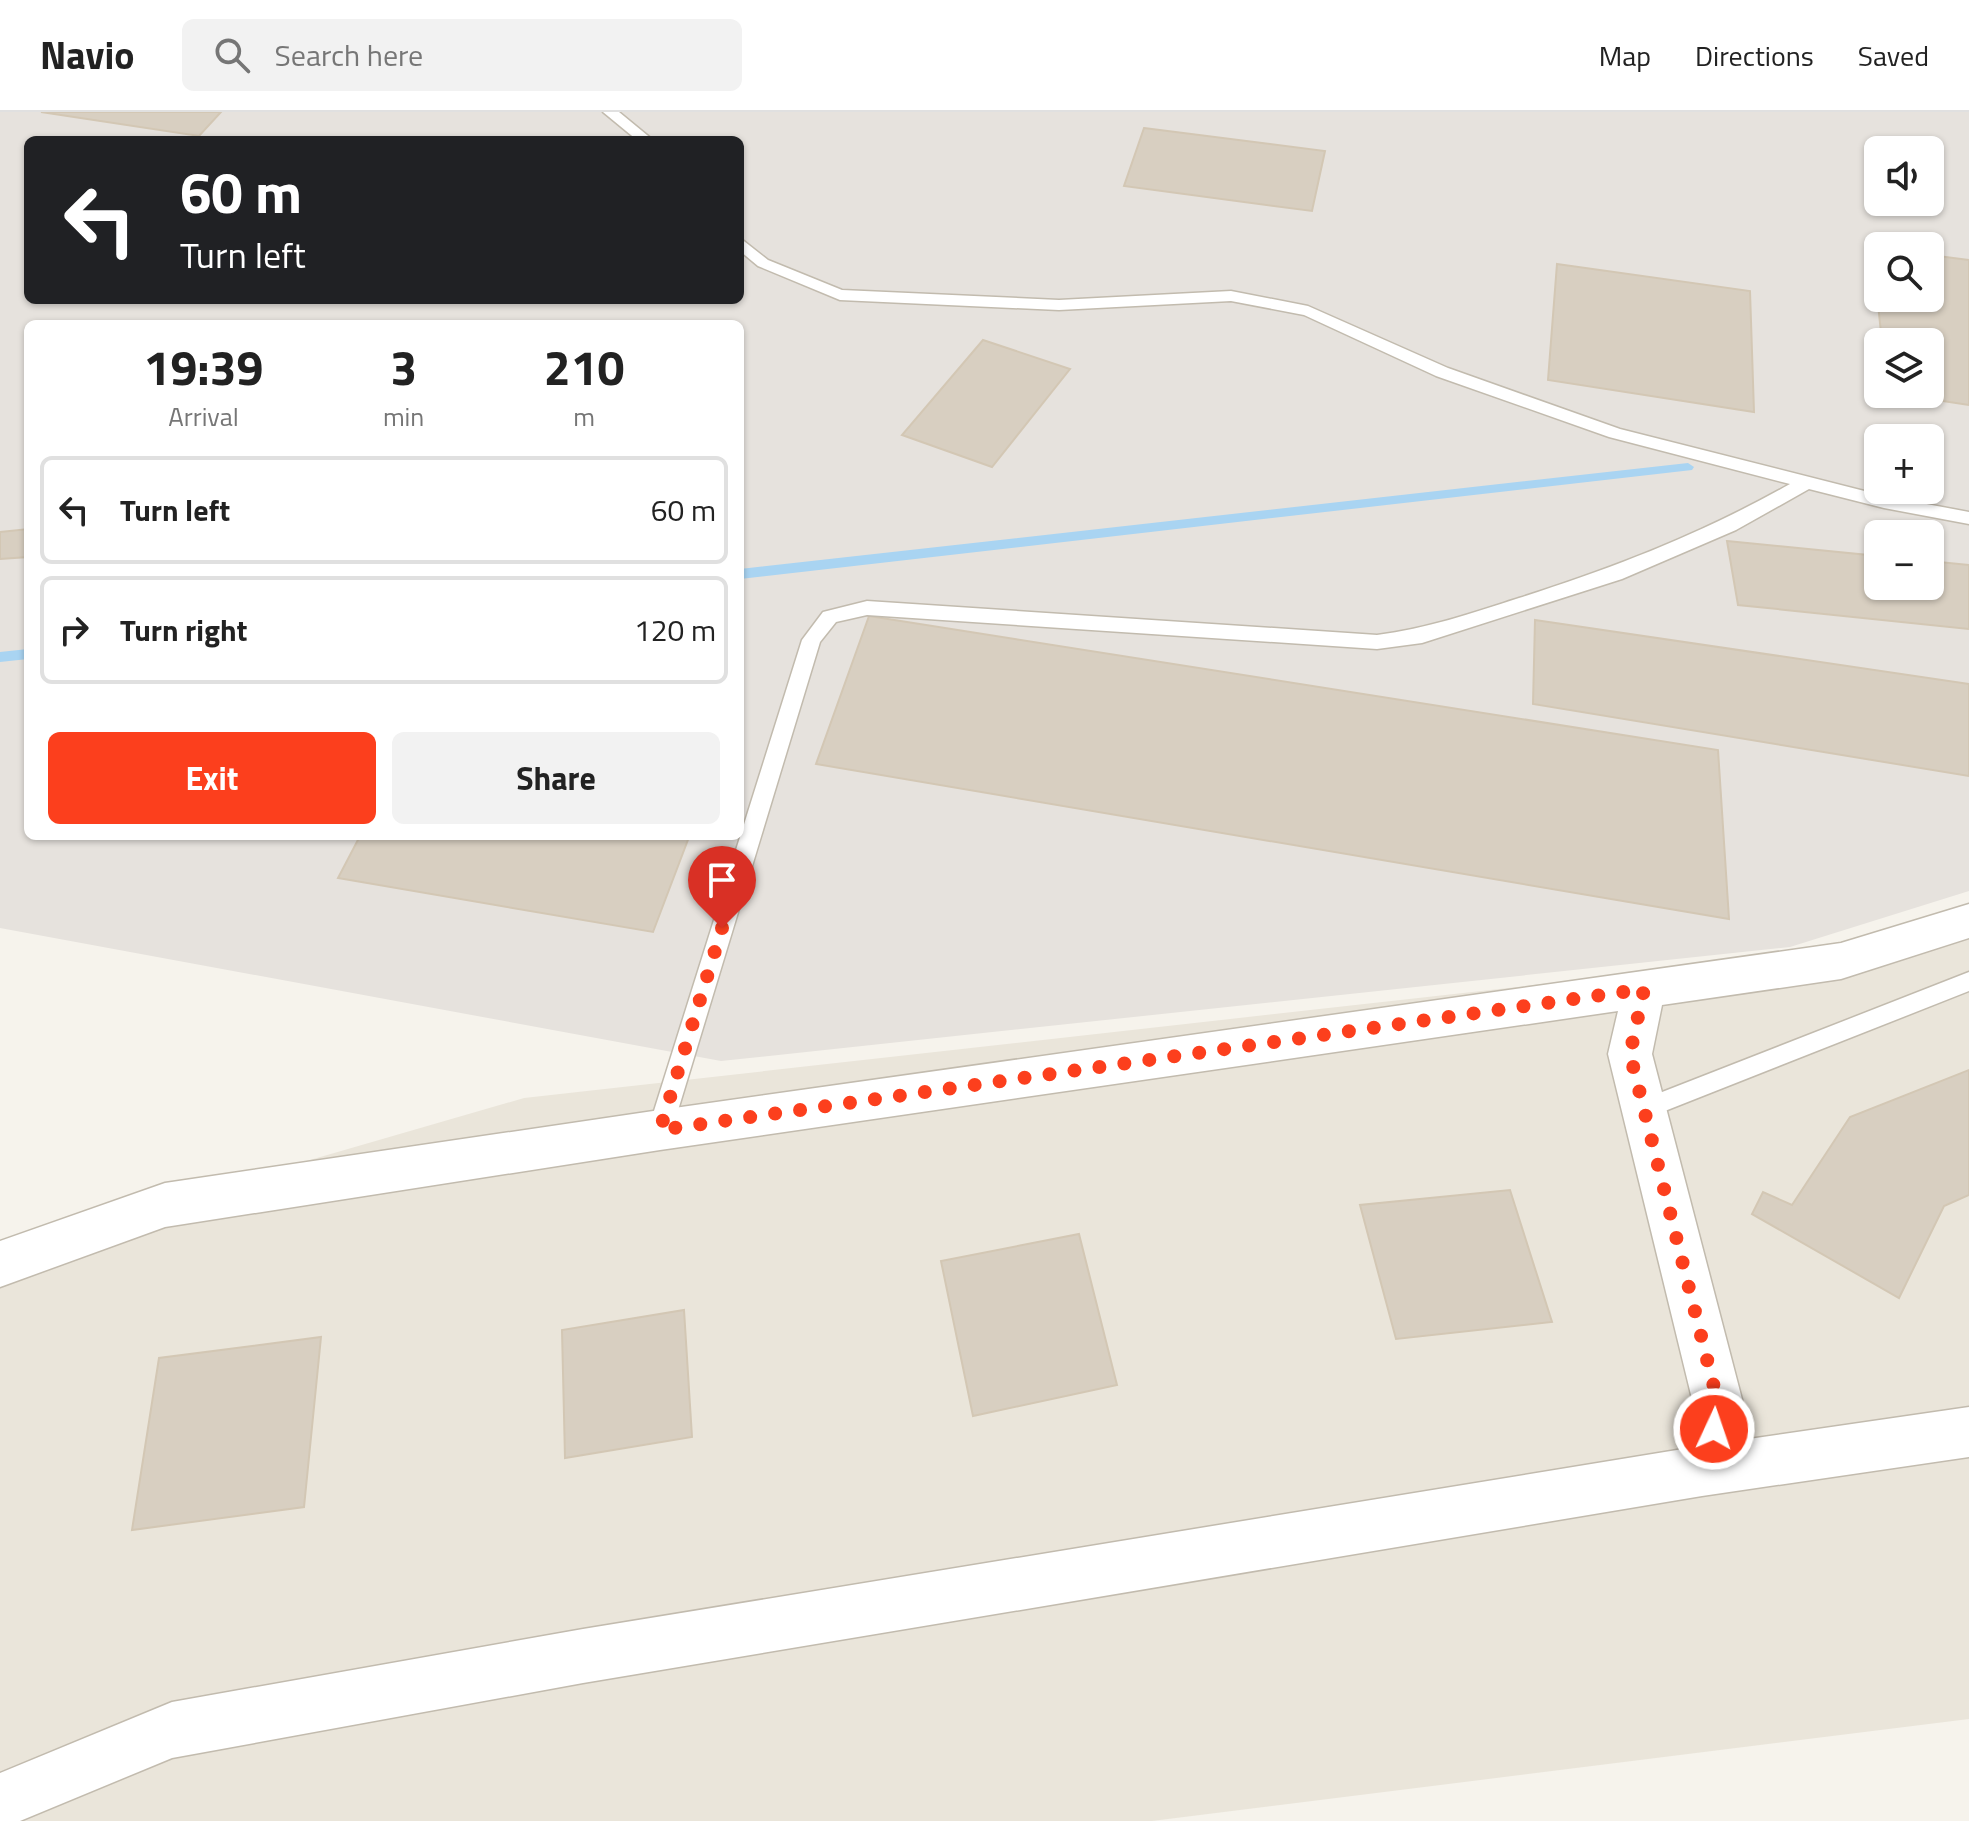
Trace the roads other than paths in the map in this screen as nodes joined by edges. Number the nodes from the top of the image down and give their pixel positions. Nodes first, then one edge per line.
1 (610, 112) edge
2 (641, 136) edge
3 (744, 246) edge
4 (1807, 482) junction
5 (1969, 518) edge
6 (1969, 921) edge
7 (1969, 981) edge
8 (1644, 989) junction
9 (1642, 1110) junction
10 (660, 1130) junction
11 (0, 1264) edge
12 (1969, 1432) edge
13 (1702, 1471) junction
14 (0, 1801) edge

1 - 2 lane
3 - 4 lane
4 - 5 lane
4 - 10 lane
6 - 8 street
7 - 9 lane
8 - 9 street
8 - 10 street
9 - 13 street
10 - 11 street
12 - 13 street
13 - 14 street

